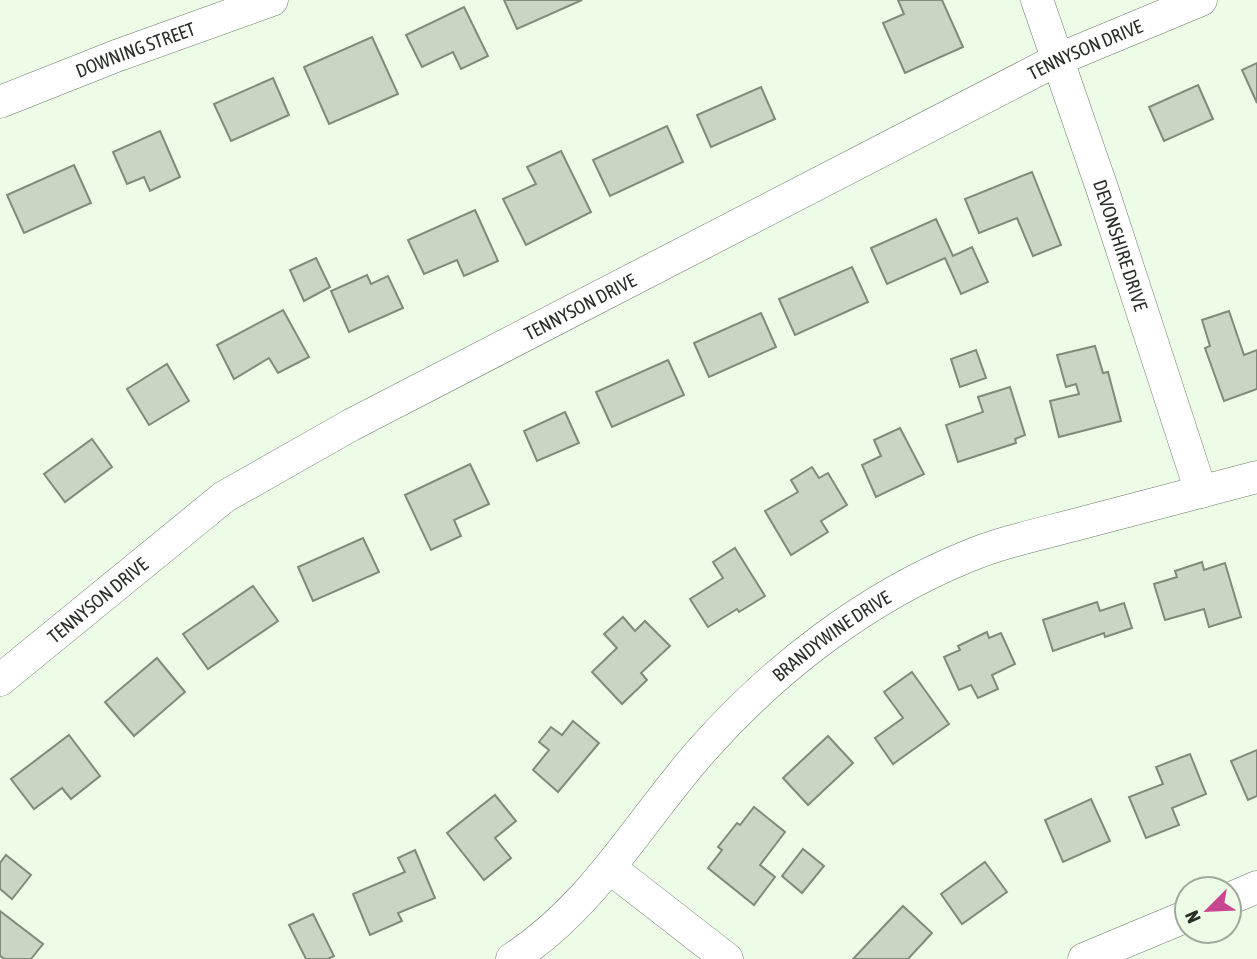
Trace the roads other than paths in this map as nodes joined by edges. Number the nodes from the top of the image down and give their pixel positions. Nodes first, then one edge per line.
1 (271, 0) edge
2 (1037, 0) edge
3 (1201, 0) edge
4 (1059, 59) junction
5 (0, 102) edge
6 (1257, 477) edge
7 (1201, 492) junction
8 (0, 680) edge
9 (610, 868) junction
10 (1173, 922) edge
11 (512, 959) edge
12 (727, 959) edge
13 (1084, 959) edge

1 - 5 street, DOWNING STREET
2 - 4 street, DEVONSHIRE DRIVE
3 - 4 street, TENNYSON DRIVE
4 - 7 street, DEVONSHIRE DRIVE
4 - 8 street, TENNYSON DRIVE
6 - 7 street, BRANDYWINE DRIVE
7 - 9 street, BRANDYWINE DRIVE
9 - 11 street, BRANDYWINE DRIVE
9 - 12 street
10 - 13 street

